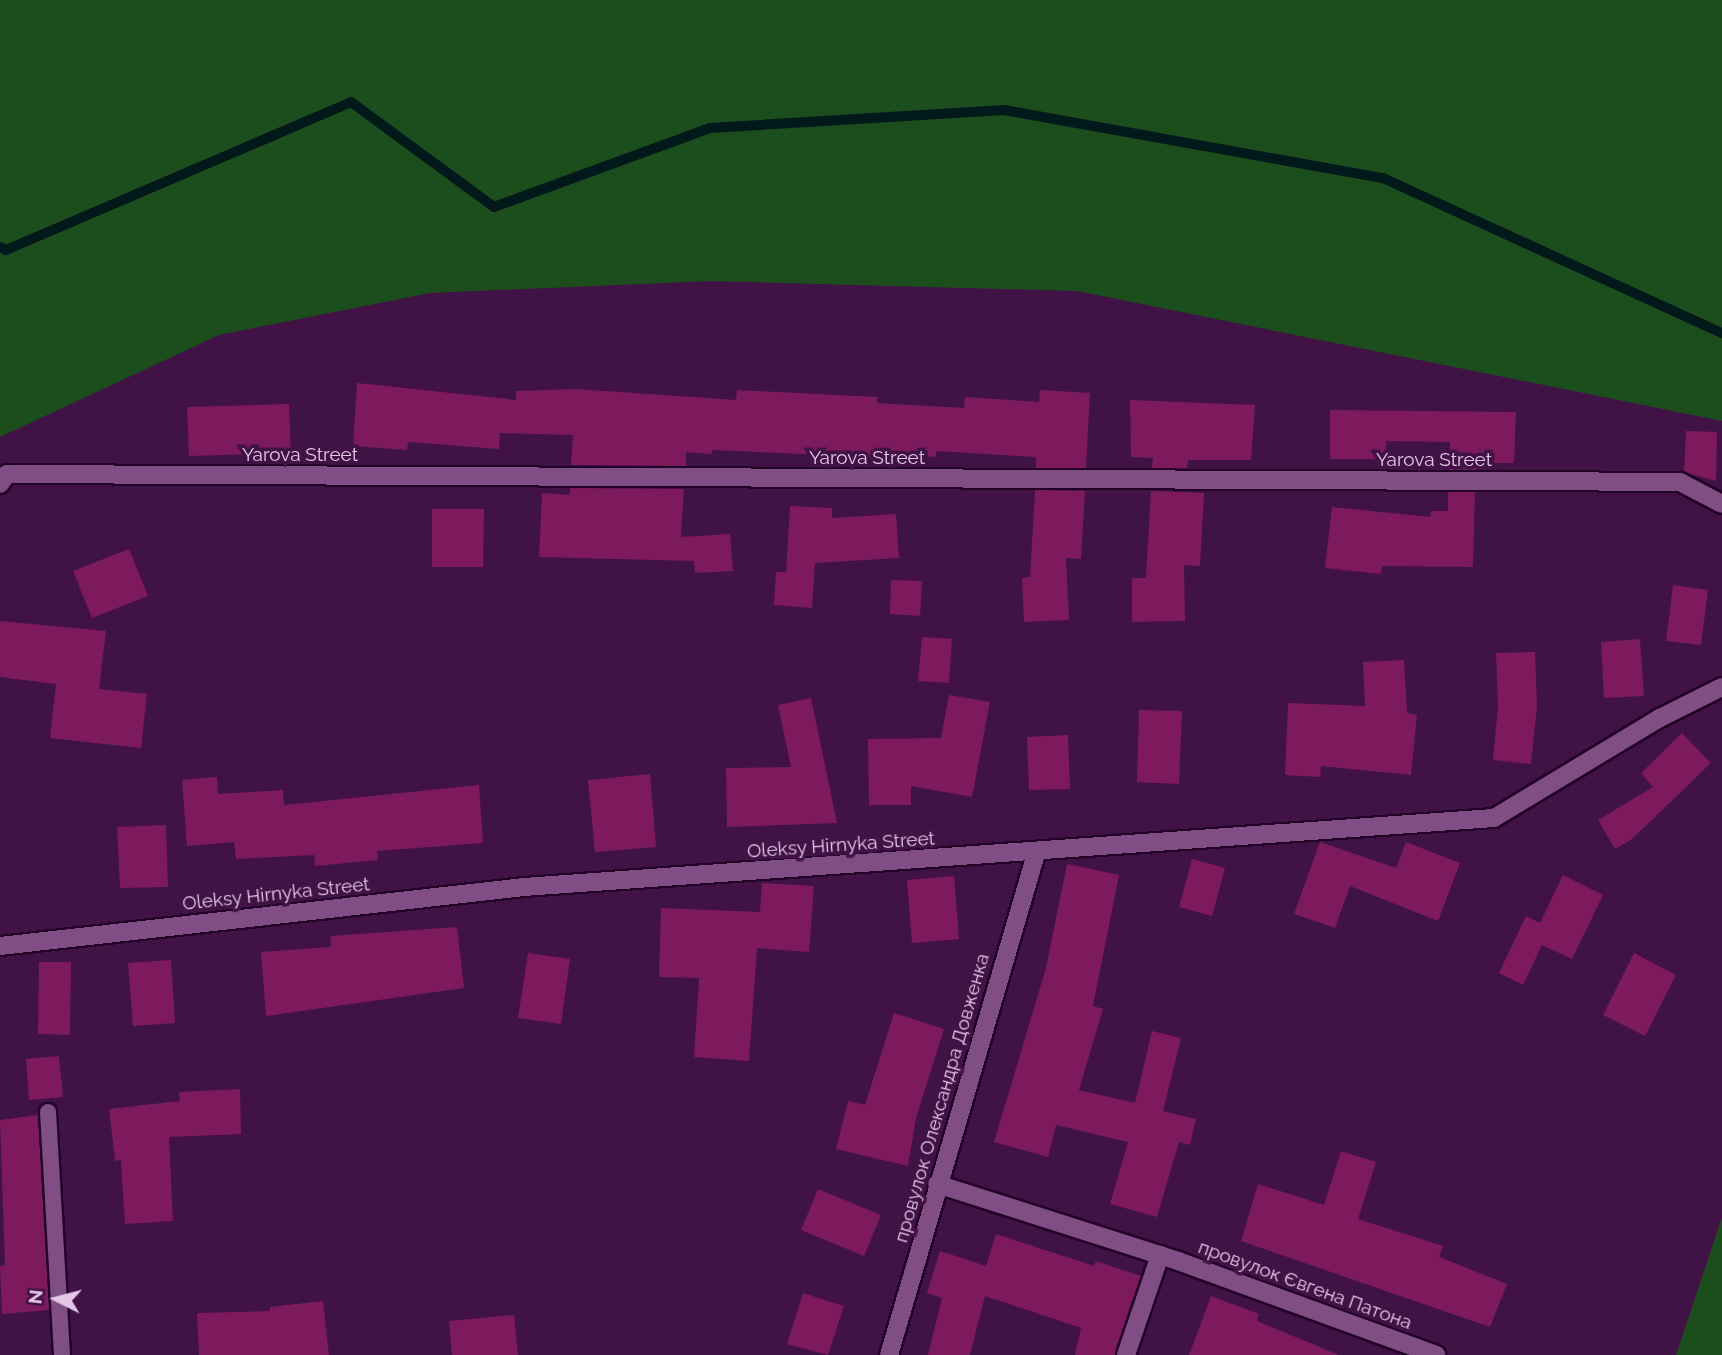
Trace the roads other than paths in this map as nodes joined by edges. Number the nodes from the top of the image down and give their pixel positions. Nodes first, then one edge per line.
1 (4, 479) edge
2 (1722, 504) edge
3 (1722, 687) edge
4 (1036, 854) junction
5 (0, 946) edge
6 (48, 1112) dead end
7 (937, 1184) junction
8 (1160, 1255) junction
9 (62, 1355) edge
10 (889, 1355) edge
11 (1126, 1355) edge
12 (1436, 1355) edge

1 - 2 street, Yarova Street
3 - 4 street, Oleksy Hirnyka Street
4 - 5 street, Oleksy Hirnyka Street
4 - 7 street, провулок Олександра Довженка
6 - 9 lane
7 - 8 street, провулок Євгена Патона
7 - 10 street, провулок Олександра Довженка
8 - 11 street
8 - 12 street, провулок Євгена Патона

